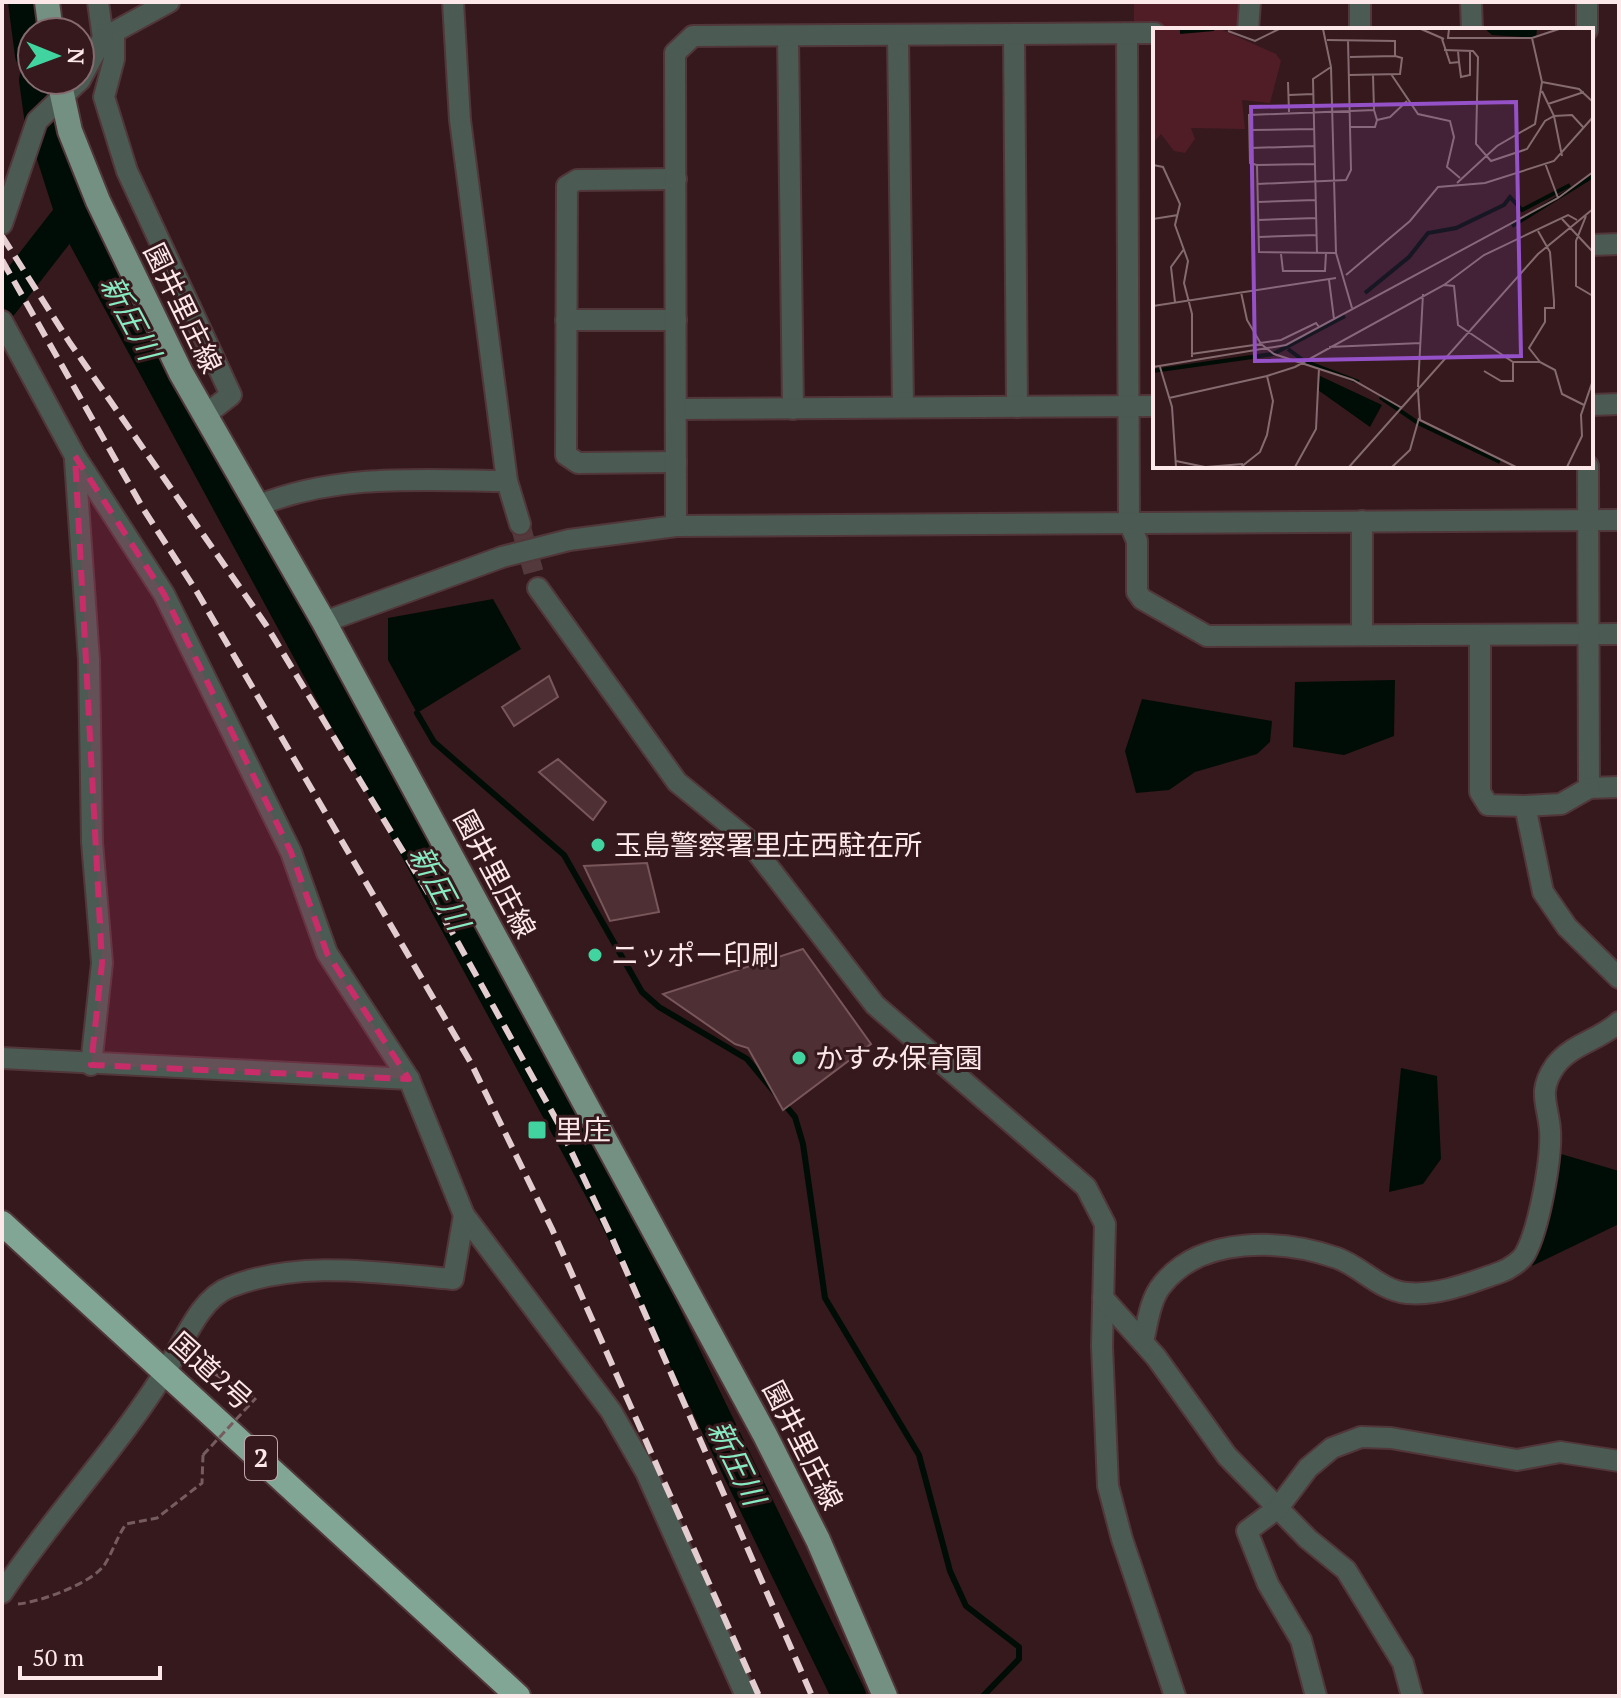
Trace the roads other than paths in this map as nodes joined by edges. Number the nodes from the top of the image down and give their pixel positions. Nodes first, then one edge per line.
1 (98, 2) edge
2 (169, 2) edge
3 (453, 2) edge
4 (1250, 2) edge
5 (1360, 2) edge
6 (1471, 2) edge
7 (1587, 2) edge
8 (1248, 28) edge
9 (1360, 28) edge
10 (1472, 28) edge
11 (1587, 28) edge
12 (1153, 33) edge
13 (1127, 34) junction
14 (108, 35) junction
15 (1014, 35) junction
16 (788, 37) junction
17 (898, 37) junction
18 (96, 54) edge
19 (56, 96) edge
20 (61, 96) edge
21 (676, 179) junction
22 (2, 224) edge
23 (1619, 244) edge
24 (1593, 245) edge
25 (566, 320) junction
26 (676, 320) junction
27 (2, 321) edge
28 (1619, 404) edge
29 (1593, 405) edge
30 (903, 406) junction
31 (1130, 406) junction
32 (1153, 406) edge
33 (1017, 407) junction
34 (677, 409) junction
35 (793, 409) junction
36 (204, 416) junction
37 (75, 456) junction
38 (676, 462) junction
39 (1588, 468) edge
40 (507, 481) junction
41 (257, 506) junction
42 (1588, 520) junction
43 (1619, 520) edge
44 (1362, 521) junction
45 (1129, 522) junction
46 (520, 524) tunnel mouth
47 (676, 526) junction
48 (538, 588) tunnel mouth
49 (324, 622) junction
50 (1587, 634) junction
51 (1619, 634) edge
52 (1362, 635) junction
53 (1480, 635) junction
54 (1619, 787) edge
55 (1589, 788) junction
56 (1525, 806) junction
57 (1619, 978) edge
58 (1619, 1022) edge
59 (2, 1058) edge
60 (91, 1065) junction
61 (409, 1079) junction
62 (464, 1215) junction
63 (2, 1223) edge
64 (1103, 1298) junction
65 (1143, 1342) junction
66 (172, 1362) junction
67 (1619, 1461) edge
68 (1278, 1508) junction
69 (8, 1599) edge
70 (518, 1696) edge
71 (746, 1696) edge
72 (885, 1696) edge
73 (1175, 1696) edge
74 (1316, 1696) edge
75 (1412, 1696) edge

1 - 14 street
2 - 14 street
3 - 40 street
4 - 8 street
5 - 9 street
6 - 10 street
7 - 11 street
12 - 13 street
13 - 15 street
13 - 31 street
14 - 18 street
14 - 36 street
15 - 17 street
15 - 33 street
16 - 17 street
16 - 21 street
16 - 35 street
17 - 30 street
19 - 22 street
20 - 36 main road, 園井里庄線
21 - 25 street
21 - 26 street
23 - 24 street
25 - 26 street
25 - 38 street
26 - 34 street
27 - 37 street
28 - 29 street
30 - 33 street
30 - 35 street
31 - 32 street
31 - 33 street
31 - 45 street
34 - 35 street
34 - 38 street
36 - 41 main road, 園井里庄線
37 - 60 street
37 - 61 street
38 - 47 street
39 - 42 street
40 - 41 street
40 - 46 street
41 - 49 main road, 園井里庄線
42 - 43 street
42 - 44 street
42 - 50 street
44 - 45 street
44 - 52 street
45 - 47 street
45 - 52 street
47 - 49 street
48 - 64 street
49 - 72 main road, 園井里庄線
50 - 51 street
50 - 53 street
50 - 55 street
52 - 53 street
53 - 56 street
54 - 55 street
55 - 56 street
56 - 57 street
58 - 65 street
59 - 60 street
60 - 61 street
61 - 62 street
62 - 66 street
62 - 71 street
63 - 66 highway, 国道2号 / 2
64 - 65 street
64 - 73 street
65 - 68 street
66 - 69 street
66 - 70 highway, 国道2号 / 2
67 - 68 street
68 - 74 street
68 - 75 street

